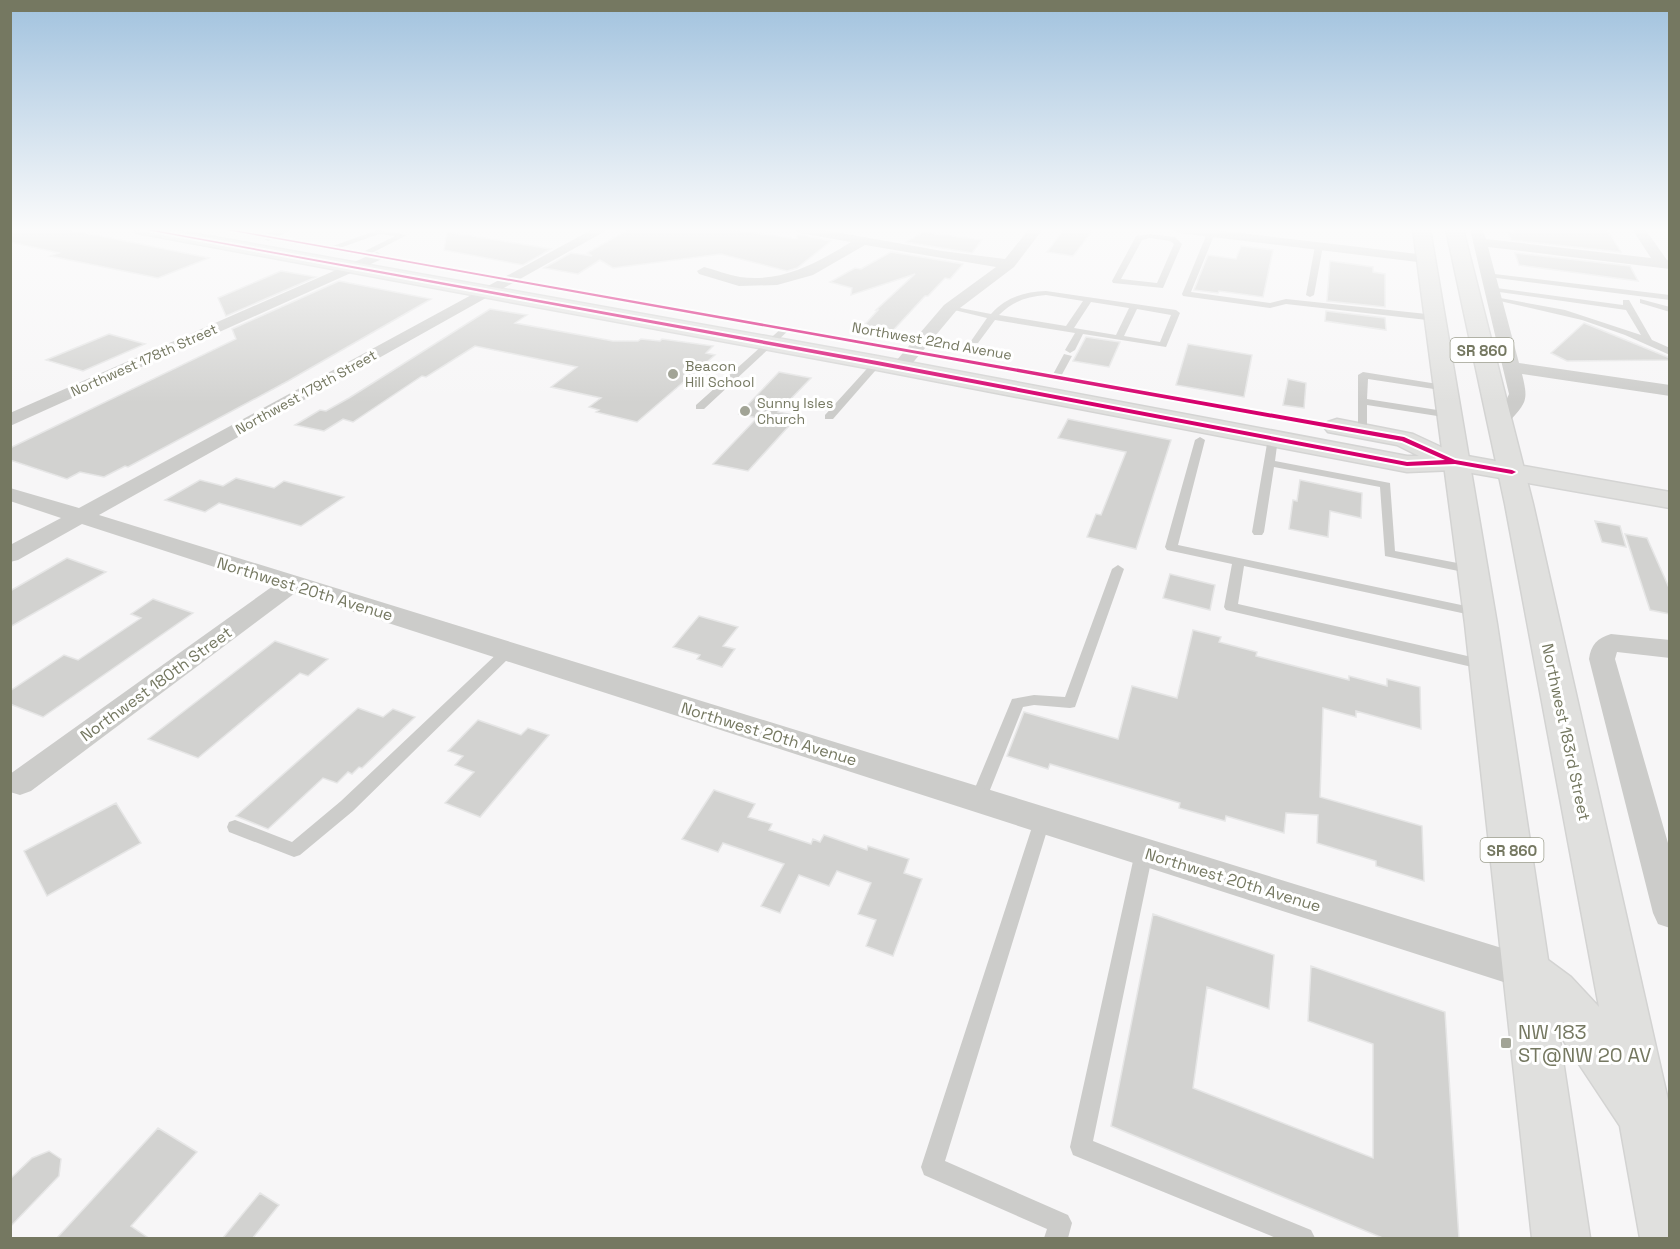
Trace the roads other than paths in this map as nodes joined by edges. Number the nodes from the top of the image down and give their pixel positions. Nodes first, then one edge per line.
1 (303, 287) edge
2 (466, 287) edge
3 (496, 287) edge
4 (543, 287) edge
5 (978, 287) edge
6 (1189, 287) edge
7 (1311, 287) edge
8 (1431, 287) edge
9 (1468, 287) edge
10 (1496, 287) edge
11 (1539, 287) edge
12 (1585, 287) edge
13 (1492, 288) junction
14 (1621, 292) junction
15 (486, 293) junction
16 (1310, 295) dead end
17 (1542, 296) junction
18 (1670, 298) edge
19 (1088, 300) junction
20 (1134, 307) junction
21 (950, 308) junction
22 (1546, 308) junction
23 (1630, 308) junction
24 (1670, 310) edge
25 (993, 317) junction
26 (1436, 318) junction
27 (1069, 330) junction
28 (1080, 331) junction
29 (778, 336) junction
30 (1119, 337) junction
31 (975, 341) dead end
32 (1649, 342) junction
33 (1670, 352) edge
34 (896, 361) junction
35 (1513, 367) junction
36 (1051, 387) junction
37 (1446, 388) junction
38 (1670, 391) edge
39 (1411, 396) junction
40 (1363, 400) junction
41 (700, 407) dead end
42 (1450, 415) junction
43 (829, 417) dead end
44 (10, 420) edge
45 (1500, 420) junction
46 (1362, 432) junction
47 (1273, 438) junction
48 (1200, 440) dead end
49 (1455, 462) junction
50 (1269, 463) junction
51 (1512, 472) junction
52 (10, 494) edge
53 (1670, 500) edge
54 (79, 517) junction
55 (1258, 532) dead end
56 (10, 555) edge
57 (1239, 561) junction
58 (1118, 569) dead end
59 (1473, 570) junction
60 (291, 584) junction
61 (1480, 613) junction
62 (1670, 650) edge
63 (507, 652) junction
64 (1487, 666) junction
65 (20, 783) dead end
66 (978, 800) junction
67 (1042, 820) junction
68 (235, 827) dead end
69 (1144, 852) junction
70 (1670, 913) edge
71 (1528, 973) junction
72 (1645, 1120) junction
73 (1056, 1239) edge
74 (1303, 1239) edge
75 (1561, 1239) edge
76 (1669, 1239) edge

1 - 44 street, Northwest 178th Street
2 - 15 main road, Northwest 22nd Avenue
3 - 15 street, Northwest 179th Street
4 - 29 main road, Northwest 22nd Avenue
5 - 21 street
6 - 26 lane
7 - 16 lane
8 - 26 main road, SR 860
9 - 45 main road, Northwest 183rd Street / SR 860
10 - 13 lane
11 - 17 lane
12 - 14 lane
13 - 17 lane
13 - 22 lane
13 - 35 street
14 - 18 lane
14 - 23 lane
14 - 24 lane
15 - 29 main road, Northwest 22nd Avenue
15 - 54 street, Northwest 179th Street
17 - 22 lane
17 - 23 lane
19 - 20 lane
19 - 25 lane
19 - 27 lane
20 - 30 lane
20 - 30 lane
21 - 25 lane
21 - 34 street
22 - 32 lane
23 - 32 lane
25 - 27 lane
25 - 31 lane
26 - 37 main road, SR 860
27 - 28 lane
28 - 30 lane
28 - 36 lane
29 - 34 main road, Northwest 22nd Avenue
29 - 34 main road, Northwest 22nd Avenue
29 - 41 lane
32 - 33 lane
34 - 36 main road, Northwest 22nd Avenue
34 - 43 lane
35 - 38 street
35 - 45 street
36 - 46 main road, Northwest 22nd Avenue
36 - 47 main road, Northwest 22nd Avenue
37 - 39 lane
37 - 42 main road, SR 860
39 - 40 lane
39 - 40 lane
39 - 42 lane
40 - 46 lane
42 - 49 main road, SR 860
45 - 51 main road, Northwest 183rd Street / SR 860
46 - 49 main road, Northwest 22nd Avenue
47 - 49 main road, Northwest 22nd Avenue
47 - 50 lane
48 - 57 lane
49 - 51 main road, Northwest 22nd Avenue
49 - 59 main road, SR 860
50 - 55 lane
50 - 59 lane
51 - 53 main road, Northwest 22nd Avenue
51 - 72 main road, Northwest 183rd Street / SR 860
52 - 54 street, Northwest 20th Avenue
54 - 56 street, Northwest 179th Street
54 - 60 street, Northwest 20th Avenue
57 - 61 lane
57 - 64 lane
58 - 66 lane
59 - 61 main road, SR 860
60 - 63 street, Northwest 20th Avenue
60 - 65 street, Northwest 180th Street
61 - 64 main road, SR 860
62 - 70 street
63 - 66 street, Northwest 20th Avenue
63 - 68 lane
64 - 71 main road, SR 860
66 - 67 street, Northwest 20th Avenue
67 - 69 street, Northwest 20th Avenue
67 - 73 lane
69 - 71 street, Northwest 20th Avenue
69 - 74 lane
71 - 72 main road
71 - 75 main road, SR 860
72 - 76 main road, Northwest 183rd Street / SR 860

